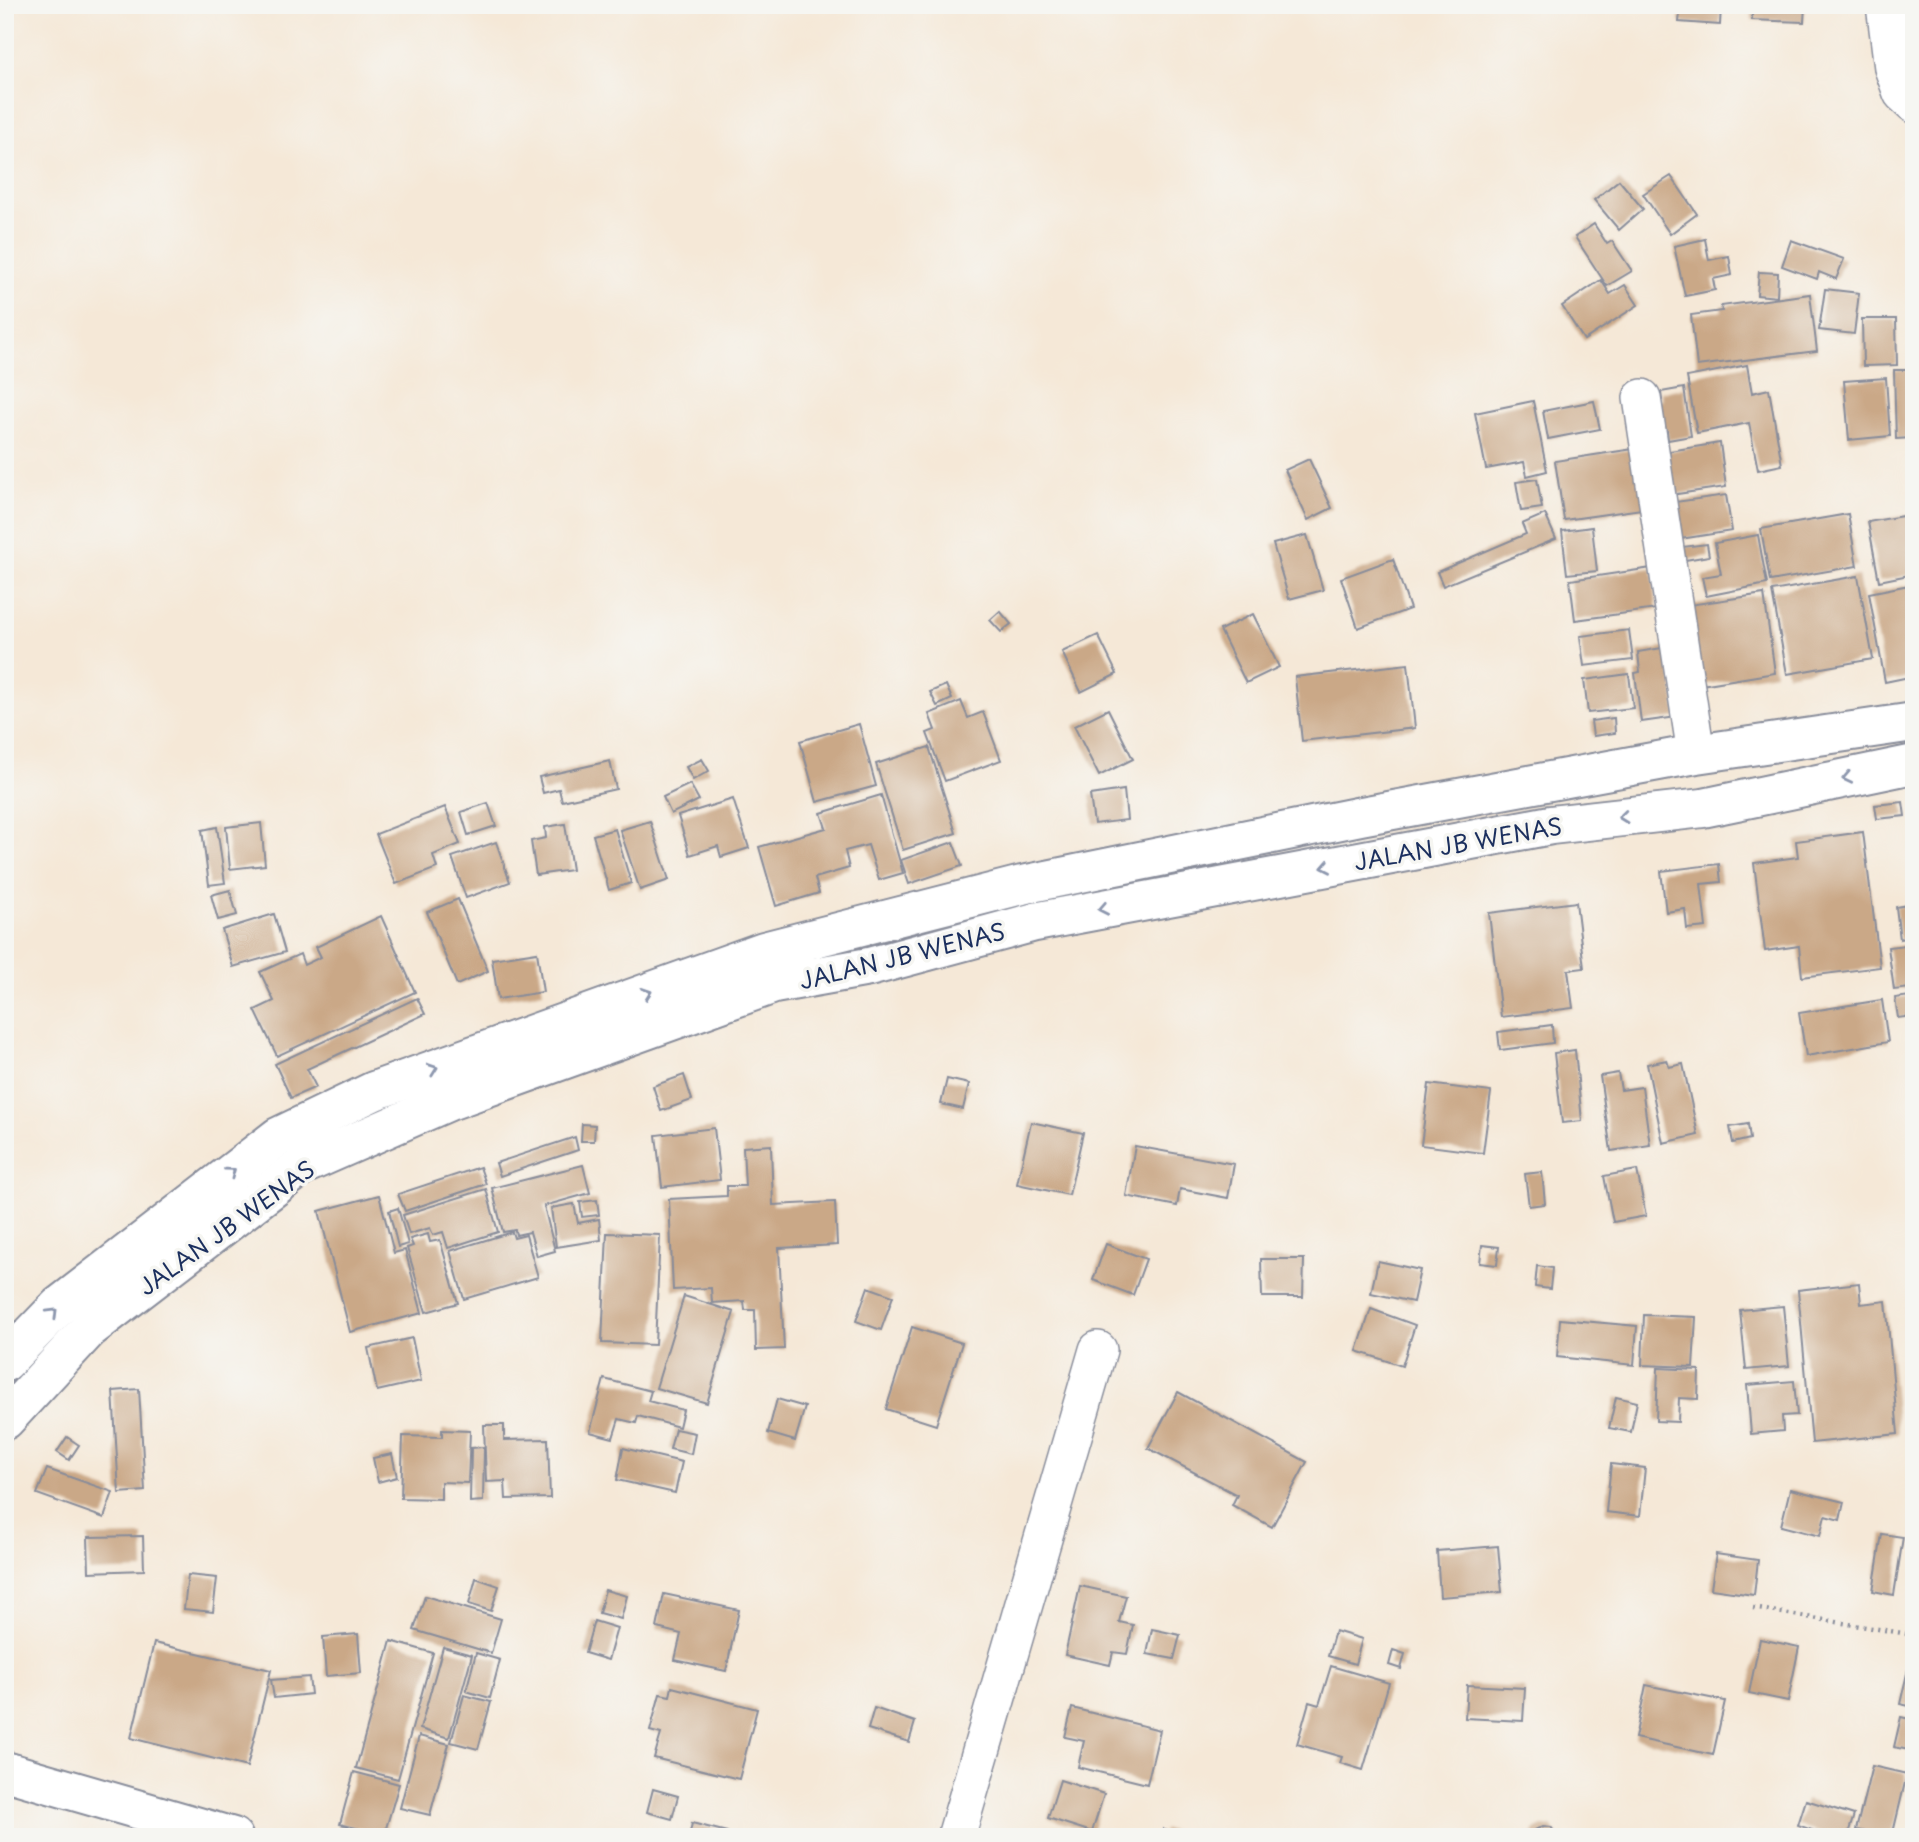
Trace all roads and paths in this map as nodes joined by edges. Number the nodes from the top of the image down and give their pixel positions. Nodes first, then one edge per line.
1 (1885, 5) edge
2 (1914, 104) edge
3 (1642, 398) dead end
4 (1914, 722) edge
5 (1696, 754) junction
6 (1914, 764) edge
7 (769, 968) junction
8 (1098, 1350) dead end
9 (5, 1362) edge
10 (5, 1420) edge
11 (1753, 1608) dead end
12 (1914, 1635) edge
13 (5, 1771) edge
14 (233, 1837) edge
15 (956, 1837) edge

1 - 2 street
3 - 5 street
4 - 5 main road, JALAN JB WENAS
5 - 7 main road, JALAN JB WENAS
6 -> 7 main road, JALAN JB WENAS
9 -> 7 main road, JALAN JB WENAS
7 - 10 main road, JALAN JB WENAS
8 - 15 street
11 - 12 path
13 - 14 main road

